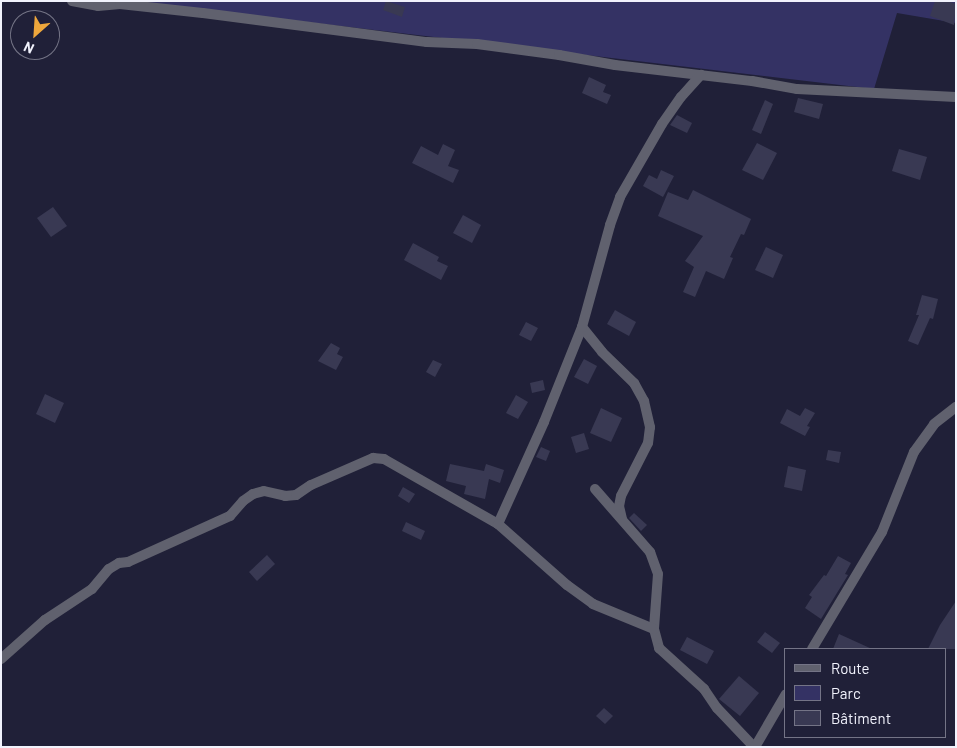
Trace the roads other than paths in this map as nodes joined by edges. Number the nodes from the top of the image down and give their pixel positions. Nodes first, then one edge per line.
1 (72, 1) edge
2 (701, 75) junction
3 (956, 97) edge
4 (582, 328) junction
5 (956, 407) edge
6 (595, 489) dead end
7 (623, 522) junction
8 (498, 524) junction
9 (654, 629) junction
10 (813, 648) edge
11 (1, 659) edge
12 (784, 697) edge
13 (755, 747) edge

1 - 2 street
2 - 3 street
2 - 4 street
4 - 7 street
4 - 8 street
5 - 10 street
6 - 7 street
7 - 9 street
8 - 9 street
8 - 11 street
9 - 13 street
12 - 13 street

